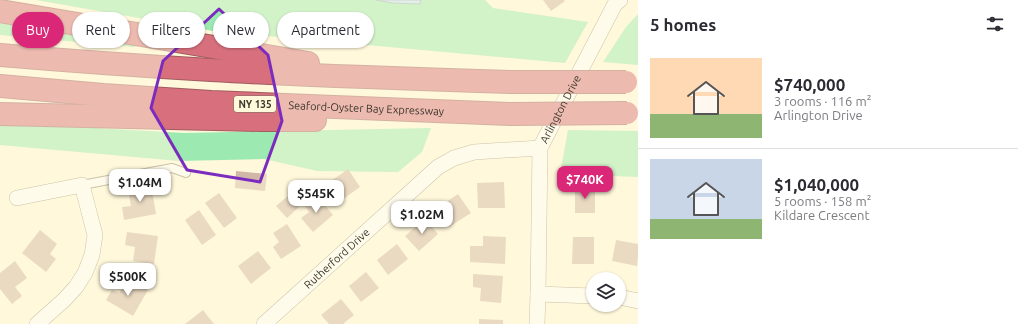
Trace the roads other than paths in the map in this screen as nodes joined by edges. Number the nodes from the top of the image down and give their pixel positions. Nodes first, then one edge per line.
1 (615, 1) edge
2 (0, 11) edge
3 (0, 55) edge
4 (402, 79) junction
5 (632, 81) edge
6 (0, 86) edge
7 (632, 113) edge
8 (0, 114) edge
9 (510, 114) junction
10 (540, 148) junction
11 (186, 173) dead end
12 (82, 185) junction
13 (17, 198) dead end
14 (538, 294) junction
15 (586, 296) edge
16 (626, 298) edge
17 (638, 301) edge
18 (37, 324) edge
19 (264, 324) edge
20 (537, 324) edge

1 - 10 street, Arlington Drive
2 - 4 highway
3 - 4 highway
4 - 5 highway, bridge
6 - 9 highway, Seaford-Oyster Bay Expressway / NY 135
7 - 9 highway, Seaford-Oyster Bay Expressway / NY 135, bridge
8 - 9 highway
10 - 14 street, Arlington Drive
10 - 19 street, Rutherford Drive
11 - 12 lane
12 - 13 street
12 - 18 street
14 - 15 street
14 - 20 street, Arlington Drive
16 - 17 street

